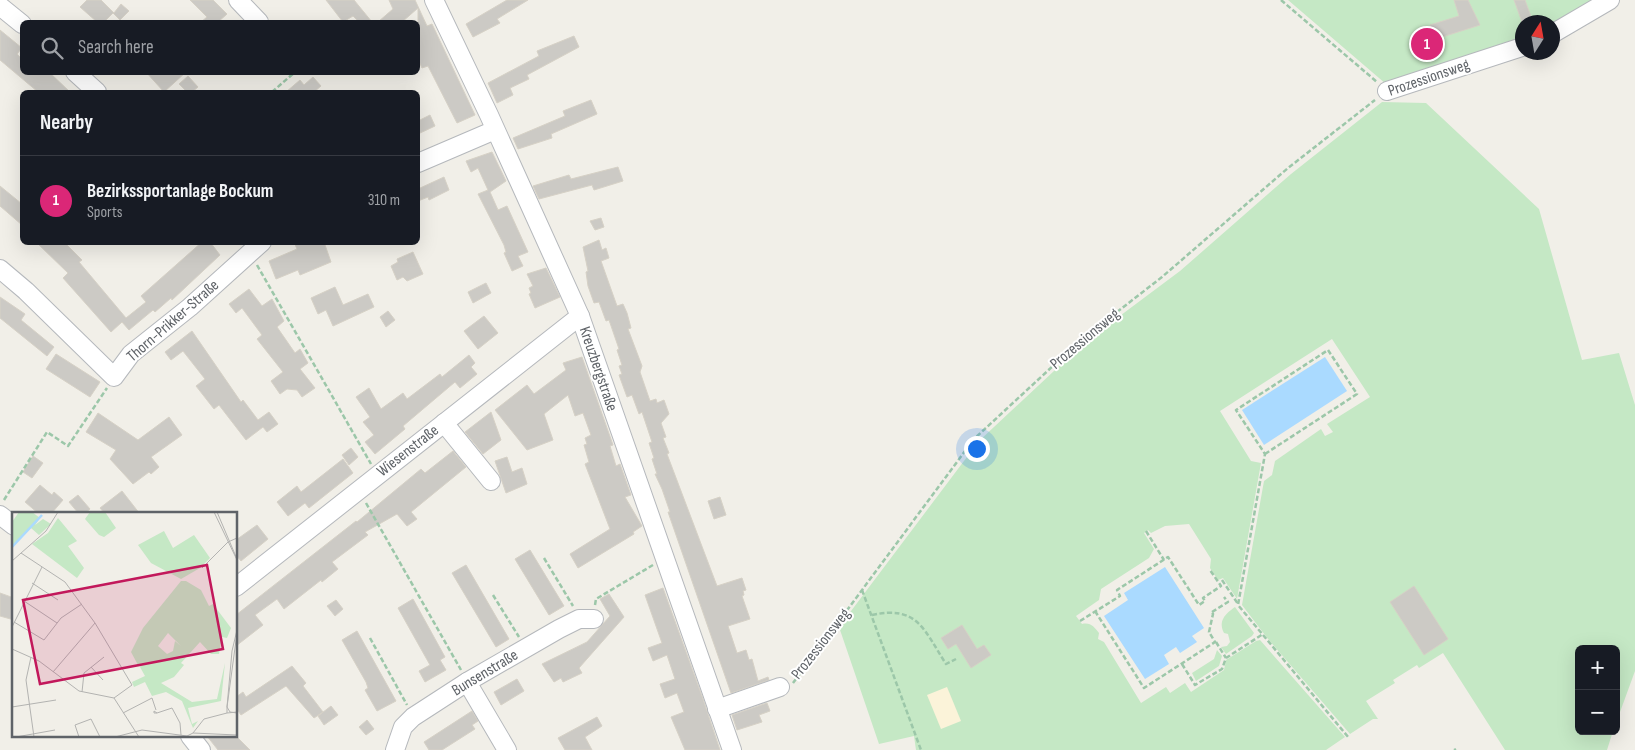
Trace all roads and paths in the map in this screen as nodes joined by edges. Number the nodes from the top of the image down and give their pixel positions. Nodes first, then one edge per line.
1 (5, 0) edge
2 (238, 0) edge
3 (434, 0) edge
4 (1281, 0) edge
5 (1610, 0) edge
6 (0, 7) edge
7 (257, 20) edge
8 (20, 22) edge
9 (1560, 30) edge
10 (1515, 49) edge
11 (78, 75) edge
12 (292, 75) edge
13 (94, 90) edge
14 (274, 90) edge
15 (1387, 91) junction
16 (496, 130) junction
17 (420, 162) edge
18 (242, 248) edge
19 (0, 269) edge
20 (580, 316) junction
21 (114, 377) junction
22 (444, 423) junction
23 (1265, 454) junction
24 (377, 476) junction
25 (491, 481) dead end
26 (359, 491) junction
27 (0, 505) edge
28 (0, 515) edge
29 (12, 524) edge
30 (1146, 531) dead end
31 (544, 558) dead end
32 (665, 560) junction
33 (1164, 560) junction
34 (1210, 570) dead end
35 (1222, 580) dead end
36 (238, 585) edge
37 (862, 590) junction
38 (493, 595) dead end
39 (1224, 597) dead end
40 (1238, 605) junction
41 (1095, 611) junction
42 (872, 615) junction
43 (586, 619) junction
44 (1080, 621) dead end
45 (1263, 634) junction
46 (370, 638) dead end
47 (1215, 642) junction
48 (526, 648) junction
49 (1226, 658) junction
50 (956, 659) dead end
51 (1182, 664) junction
52 (468, 682) junction
53 (780, 687) joint
54 (717, 709) junction
55 (413, 717) junction
56 (192, 738) edge
57 (1349, 738) dead end
58 (201, 750) edge
59 (395, 750) edge
60 (507, 750) edge
61 (732, 750) edge
62 (921, 750) edge

1 - 6 street
2 - 7 street
3 - 16 street, Kreuzbergstraße
4 - 15 path
5 - 9 street
6 - 8 street
10 - 15 street, Prozessionsweg
11 - 13 street
12 - 14 path
15 - 37 path, Prozessionsweg
16 - 17 street
16 - 20 street, Kreuzbergstraße
18 - 21 street, Thorn-Prikker-Straße
18 - 24 path
19 - 21 street, Thorn-Prikker-Straße
20 - 22 street, Wiesenstraße
20 - 32 street, Kreuzbergstraße
21 - 27 path
22 - 24 street, Wiesenstraße
22 - 25 street
23 - 23 path
23 - 40 path
24 - 26 street, Wiesenstraße
26 - 36 street, Wiesenstraße
26 - 52 path
28 - 29 street
30 - 33 path
31 - 43 path
32 - 43 path
32 - 54 street, Kreuzbergstraße
33 - 34 path
33 - 41 path
35 - 40 path
37 - 42 path
37 - 53 path, Prozessionsweg
38 - 48 path
39 - 47 path
40 - 45 path
41 - 44 path
41 - 51 path
42 - 50 path
42 - 62 path
43 - 48 street, Bunsenstraße
45 - 49 path
45 - 57 path
46 - 55 path
47 - 49 path
47 - 51 path
48 - 52 street, Bunsenstraße
49 - 51 path
52 - 55 street, Bunsenstraße
52 - 60 street
53 - 54 street, Prozessionsweg
54 - 61 street, Kreuzbergstraße
55 - 59 street, Bunsenstraße
56 - 58 street

